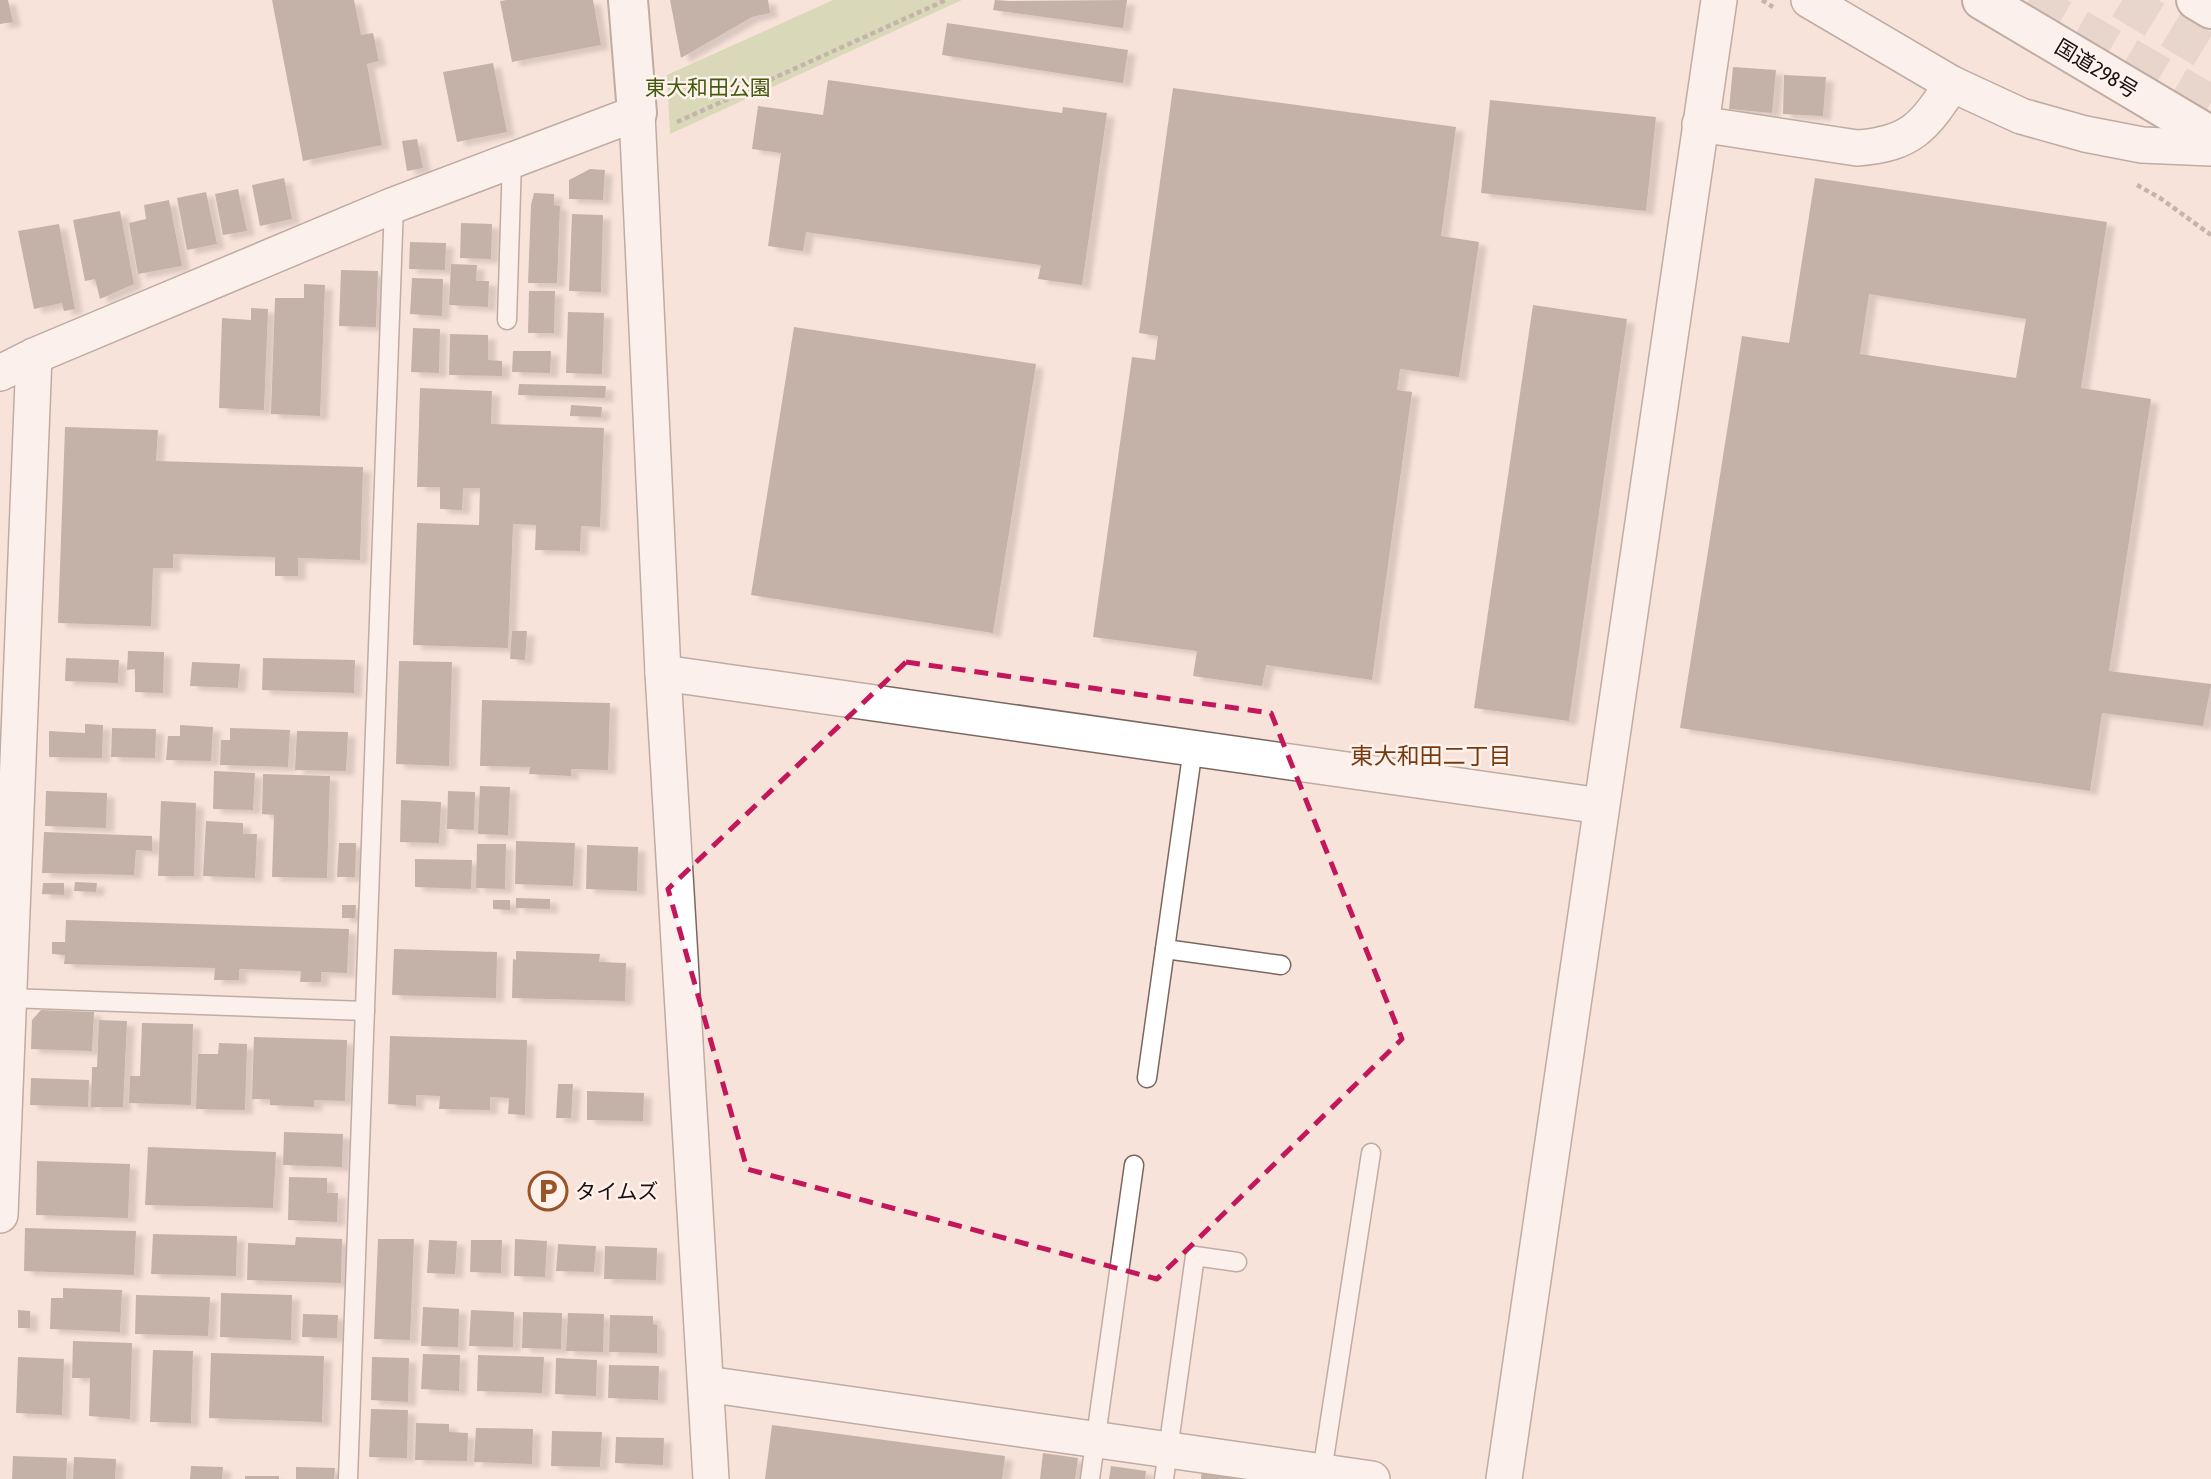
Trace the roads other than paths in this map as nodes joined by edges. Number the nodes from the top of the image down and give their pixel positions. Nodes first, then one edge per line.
1 (628, 0) edge
2 (1719, 0) edge
3 (1809, 0) edge
4 (1982, 0) edge
5 (2196, 0) edge
6 (2211, 9) edge
7 (1952, 84) junction
8 (1700, 124) junction
9 (637, 127) junction
10 (2211, 136) edge
11 (2211, 148) edge
12 (512, 160) junction
13 (394, 205) junction
14 (507, 320) dead end
15 (34, 356) junction
16 (0, 373) edge
17 (663, 673) junction
18 (1193, 748) junction
19 (1601, 806) junction
20 (1165, 948) junction
21 (1281, 965) dead end
22 (9, 998) junction
23 (365, 1011) junction
24 (1147, 1078) dead end
25 (1371, 1153) dead end
26 (1134, 1165) dead end
27 (0, 1215) edge
28 (1237, 1262) dead end
29 (706, 1384) junction
30 (1096, 1438) junction
31 (1166, 1464) edge
32 (1276, 1472) edge
33 (1322, 1472) junction
34 (348, 1479) edge
35 (711, 1479) edge
36 (1090, 1479) edge
37 (1372, 1479) edge
38 (1504, 1479) edge

1 - 9 main road
2 - 8 street
3 - 7 street
4 - 10 main road, 国道298号
5 - 6 main road
7 - 8 street
7 - 11 street
8 - 19 street
9 - 12 street
9 - 17 street
12 - 13 street
12 - 14 lane
13 - 15 street
13 - 23 lane
15 - 16 street
15 - 22 street
17 - 18 street
17 - 29 street
18 - 19 street
18 - 20 lane
19 - 38 street
20 - 21 lane
20 - 24 lane
22 - 23 lane
22 - 27 street
23 - 34 lane
25 - 33 lane
26 - 30 lane
28 - 31 lane
29 - 30 street
29 - 35 street
30 - 31 street
30 - 36 lane
31 - 32 street
32 - 33 street
33 - 37 street

